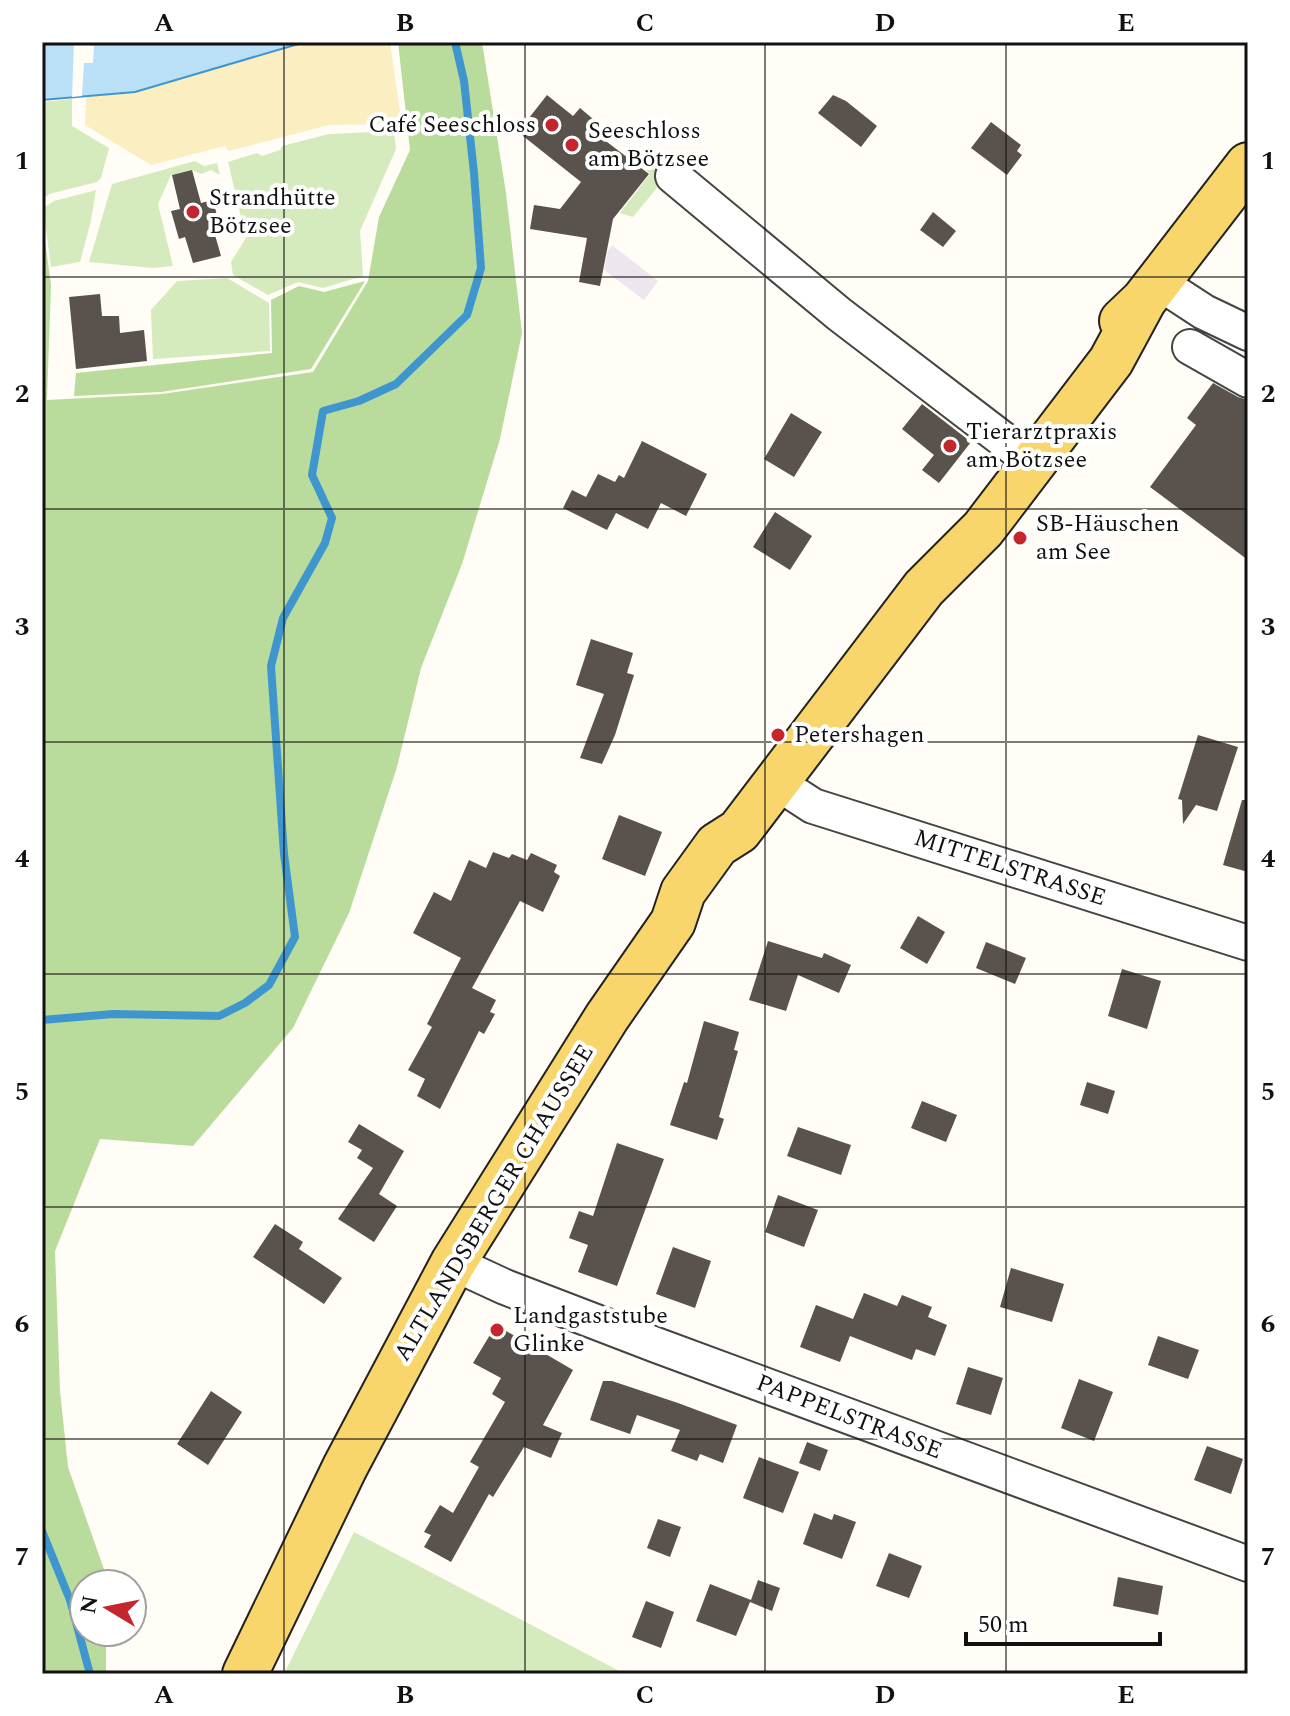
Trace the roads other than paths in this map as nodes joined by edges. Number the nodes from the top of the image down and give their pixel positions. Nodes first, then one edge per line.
1 (673, 176) dead end
2 (1244, 177) edge
3 (1151, 291) junction
4 (1248, 333) edge
5 (1190, 347) dead end
6 (1248, 380) edge
7 (1025, 456) junction
8 (776, 782) junction
9 (1248, 943) edge
10 (453, 1263) junction
11 (1248, 1564) edge
12 (243, 1671) edge

1 - 7 street
2 - 3 main road, ALTLANDSBERGER CHAUSSEE
3 - 4 street
3 - 7 main road, ALTLANDSBERGER CHAUSSEE
5 - 6 street
7 - 8 main road, ALTLANDSBERGER CHAUSSEE
8 - 9 street, MITTELSTRASSE
8 - 10 main road, ALTLANDSBERGER CHAUSSEE
10 - 11 street, PAPPELSTRASSE
10 - 12 main road, ALTLANDSBERGER CHAUSSEE

